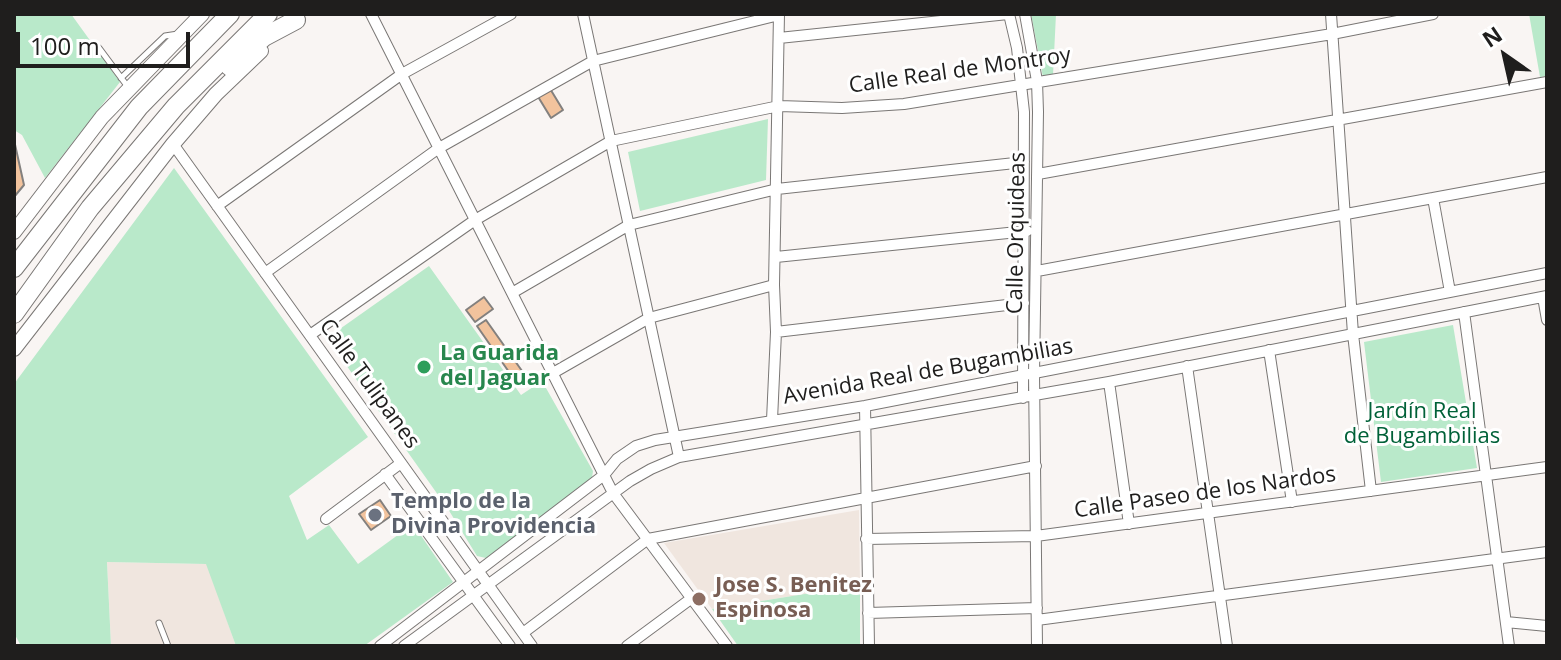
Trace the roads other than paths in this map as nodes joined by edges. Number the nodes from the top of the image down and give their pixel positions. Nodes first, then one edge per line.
1 (202, 14) edge
2 (216, 14) edge
3 (230, 14) edge
4 (268, 14) edge
5 (371, 14) edge
6 (511, 14) edge
7 (583, 14) edge
8 (779, 14) edge
9 (1009, 14) edge
10 (1025, 14) edge
11 (1331, 14) edge
12 (1433, 14) edge
13 (301, 17) edge
14 (1332, 34) junction
15 (779, 38) junction
16 (99, 48) dead end
17 (593, 61) junction
18 (176, 70) junction
19 (402, 74) junction
20 (1037, 81) junction
21 (1547, 82) edge
22 (125, 83) junction
23 (1022, 84) junction
24 (779, 106) junction
25 (1338, 120) junction
26 (611, 141) junction
27 (173, 144) junction
28 (439, 148) junction
29 (137, 154) junction
30 (1024, 162) junction
31 (1038, 174) junction
32 (1547, 177) edge
33 (777, 189) junction
34 (1433, 198) junction
35 (217, 206) junction
36 (1345, 214) junction
37 (475, 220) junction
38 (47, 224) junction
39 (629, 225) junction
40 (1037, 231) junction
41 (14, 232) edge
42 (1023, 232) junction
43 (14, 254) edge
44 (776, 257) junction
45 (14, 268) edge
46 (1037, 271) junction
47 (265, 273) junction
48 (1547, 273) edge
49 (774, 285) junction
50 (1450, 292) junction
51 (512, 293) junction
52 (1545, 297) edge
53 (1024, 303) junction
54 (1351, 311) junction
55 (1464, 312) junction
56 (14, 314) edge
57 (649, 318) junction
58 (1547, 320) edge
59 (776, 332) junction
60 (1353, 334) junction
61 (310, 335) junction
62 (14, 349) edge
63 (1269, 350) junction
64 (1187, 366) junction
65 (553, 373) junction
66 (1034, 374) junction
67 (1022, 375) junction
68 (1109, 382) junction
69 (1029, 397) junction
70 (865, 406) junction
71 (772, 420) junction
72 (866, 426) junction
73 (674, 438) junction
74 (679, 457) junction
75 (401, 463) junction
76 (1036, 466) junction
77 (1547, 467) edge
78 (385, 474) junction
79 (604, 475) junction
80 (1486, 475) junction
81 (1371, 491) junction
82 (613, 493) junction
83 (865, 497) junction
84 (1292, 502) junction
85 (1208, 513) junction
86 (326, 519) dead end
87 (1129, 524) junction
88 (1036, 536) junction
89 (648, 539) junction
90 (866, 539) junction
91 (1547, 552) edge
92 (1497, 559) junction
93 (479, 572) junction
94 (464, 583) junction
95 (489, 586) junction
96 (1220, 596) junction
97 (474, 597) junction
98 (692, 598) junction
99 (1037, 608) junction
100 (868, 613) junction
101 (1037, 620) junction
102 (1506, 622) junction
103 (159, 623) dead end
104 (1547, 626) edge
105 (523, 633) junction
106 (168, 646) edge
107 (380, 646) edge
108 (404, 646) edge
109 (510, 646) edge
110 (532, 646) edge
111 (627, 646) edge
112 (727, 646) edge
113 (869, 646) edge
114 (1037, 646) edge
115 (1227, 646) edge
116 (1509, 646) edge

1 - 22 street
2 - 18 highway
3 - 18 highway
4 - 29 highway
5 - 19 street
6 - 19 street
7 - 17 street
8 - 15 street
8 - 17 street
9 - 15 street
9 - 23 street, Calle Orquideas
10 - 20 street, Calle Orquideas
11 - 14 street
12 - 14 street, Calle Real de Montroy
13 - 27 street
13 - 29 highway
14 - 20 street, Calle Real de Montroy
14 - 25 street
15 - 24 street
16 - 22 lane
17 - 26 street
17 - 28 street
18 - 38 highway
19 - 28 street
19 - 35 street
20 - 23 street, Calle Real de Montroy
20 - 31 street, Calle Orquideas
21 - 25 street
22 - 41 street
23 - 24 street, Calle Real de Montroy
23 - 30 street, Calle Orquideas
24 - 26 street, Calle Real de Montroy
24 - 33 street
25 - 31 street
25 - 36 street
26 - 37 street, Calle Real de Montroy
26 - 39 street
27 - 35 street, Calle Tulipanes
27 - 62 street
28 - 37 street
28 - 47 street
29 - 56 highway
30 - 33 street
30 - 42 street, Calle Orquideas
31 - 40 street, Calle Orquideas
32 - 34 street
33 - 39 street
33 - 44 street
34 - 36 street
34 - 50 street
35 - 47 street, Calle Tulipanes
36 - 46 street
36 - 54 street
37 - 51 street
37 - 61 street, Calle Real de Montroy
38 - 43 highway
38 - 45 highway
39 - 51 street
39 - 57 street
40 - 42 street
40 - 46 street, Calle Orquideas
42 - 44 street
42 - 53 street, Calle Orquideas
44 - 49 street
46 - 66 street, Calle Orquideas
47 - 61 street, Calle Tulipanes
48 - 50 street, Avenida Real de Bugambilias
49 - 57 street
49 - 59 street
50 - 54 street, Avenida Real de Bugambilias
51 - 65 street
52 - 55 street, Avenida Real de Bugambilias
52 - 58 street
53 - 59 street
53 - 67 street, Calle Orquideas
54 - 60 street
54 - 66 street, Avenida Real de Bugambilias
55 - 60 street, Avenida Real de Bugambilias
55 - 80 street
57 - 65 street
57 - 73 street
59 - 71 street
60 - 63 street, Avenida Real de Bugambilias
60 - 81 street
61 - 75 street, Calle Tulipanes
63 - 64 street, Avenida Real de Bugambilias
63 - 84 street
64 - 68 street, Avenida Real de Bugambilias
64 - 85 street
65 - 79 street
66 - 67 street, Avenida Real de Bugambilias
66 - 69 street, Calle Orquideas
67 - 69 street, Calle Orquideas
67 - 70 street, Avenida Real de Bugambilias
68 - 69 street, Avenida Real de Bugambilias
68 - 87 street
69 - 72 street, Avenida Real de Bugambilias
69 - 76 street, Calle Orquideas
70 - 71 street, Avenida Real de Bugambilias
70 - 72 street
71 - 73 street, Avenida Real de Bugambilias
72 - 74 street, Avenida Real de Bugambilias
72 - 83 street
73 - 74 street
73 - 79 street, Avenida Real de Bugambilias
74 - 82 street, Avenida Real de Bugambilias
75 - 78 street
75 - 93 street, Calle Tulipanes
76 - 83 street
76 - 88 street, Calle Orquideas
77 - 80 street, Calle Paseo de los Nardos
78 - 86 street
78 - 94 street, Calle Tulipanes
79 - 82 street
79 - 93 street, Avenida Real de Bugambilias
80 - 81 street, Calle Paseo de los Nardos
80 - 92 street
81 - 84 street, Calle Paseo de los Nardos
82 - 89 street
82 - 95 street, Avenida Real de Bugambilias
83 - 89 street
83 - 90 street
84 - 85 street, Calle Paseo de los Nardos
85 - 87 street, Calle Paseo de los Nardos
85 - 96 street
87 - 88 street, Calle Paseo de los Nardos
88 - 90 street, Calle Paseo de los Nardos
88 - 99 street, Calle Orquideas
89 - 98 street
89 - 105 street
90 - 100 street
91 - 92 street
92 - 96 street
92 - 102 street
93 - 94 street, Avenida Real de Bugambilias
93 - 95 street, Calle Tulipanes
94 - 97 street, Calle Tulipanes
94 - 107 street, Avenida Real de Bugambilias
95 - 97 street, Avenida Real de Bugambilias
95 - 105 street, Calle Tulipanes
96 - 101 street
96 - 115 street
97 - 108 street, Avenida Real de Bugambilias
97 - 109 street, Calle Tulipanes
98 - 111 street
98 - 112 street
99 - 100 street
99 - 101 street, Calle Orquideas
100 - 113 street
101 - 114 street, Calle Orquideas
102 - 104 street
102 - 116 street
103 - 106 lane
105 - 110 street, Calle Tulipanes

